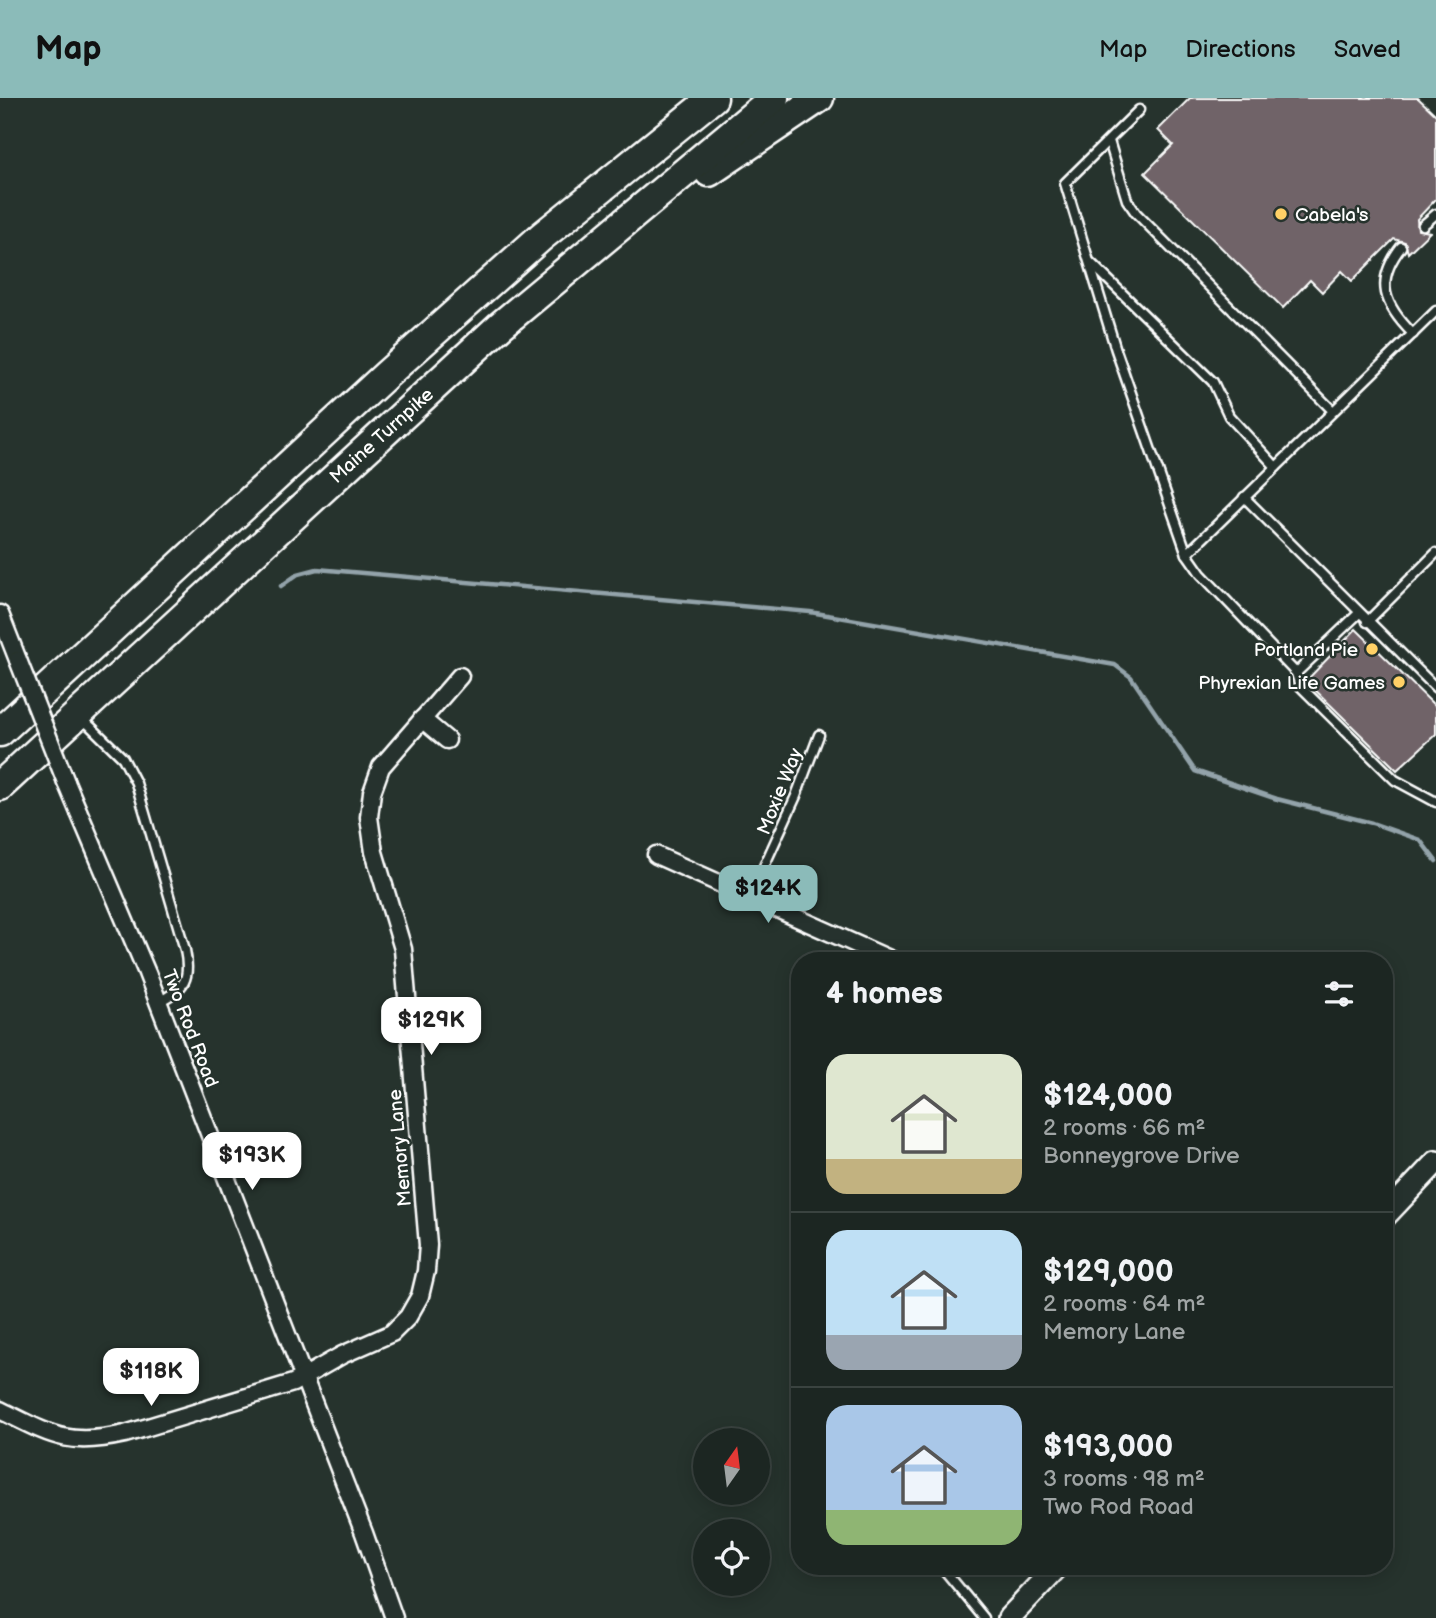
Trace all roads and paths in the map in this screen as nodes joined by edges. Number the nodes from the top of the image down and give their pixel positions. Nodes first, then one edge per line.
1 (713, 98) edge
2 (774, 98) edge
3 (819, 98) edge
4 (1139, 110) dead end
5 (1109, 141) junction
6 (1436, 214) edge
7 (1423, 225) dead end
8 (1401, 247) dead end
9 (578, 259) junction
10 (1089, 261) junction
11 (1436, 311) edge
12 (1413, 334) junction
13 (1332, 411) junction
14 (1276, 467) junction
15 (1244, 498) junction
16 (1436, 553) edge
17 (1187, 554) junction
18 (0, 614) edge
19 (1358, 614) junction
20 (1367, 622) junction
21 (1296, 673) junction
22 (460, 676) dead end
23 (1436, 688) edge
24 (78, 714) junction
25 (422, 719) junction
26 (0, 732) edge
27 (819, 735) dead end
28 (447, 740) dead end
29 (0, 786) edge
30 (1436, 802) edge
31 (656, 855) dead end
32 (750, 897) junction
33 (874, 952) edge
34 (158, 1002) junction
35 (1436, 1162) edge
36 (1393, 1207) edge
37 (304, 1377) junction
38 (0, 1410) edge
39 (948, 1575) edge
40 (1050, 1575) edge
41 (394, 1618) edge
42 (984, 1618) edge
43 (1009, 1618) edge

1 - 26 highway, Maine Turnpike
2 - 9 highway, Maine Turnpike
3 - 9 highway
4 - 5 lane
5 - 10 lane
5 - 13 lane
6 - 7 lane
8 - 12 lane
9 - 24 highway, Maine Turnpike
10 - 14 lane
10 - 17 lane
11 - 12 lane
12 - 13 lane
13 - 14 lane
14 - 15 lane
15 - 17 lane
15 - 19 lane
16 - 20 lane
17 - 21 lane
18 - 34 street, Two Rod Road, bridge
19 - 20 lane
19 - 21 lane
20 - 23 lane
21 - 30 lane
22 - 25 street, Memory Lane
24 - 29 highway, Maine Turnpike
24 - 34 lane
25 - 28 street
25 - 37 street, Memory Lane
27 - 32 lane, Moxie Way
31 - 32 street
32 - 33 street
34 - 37 street, Two Rod Road
35 - 36 main road
37 - 38 street, Memory Lane
37 - 41 street, Two Rod Road
39 - 42 lane
40 - 43 main road

